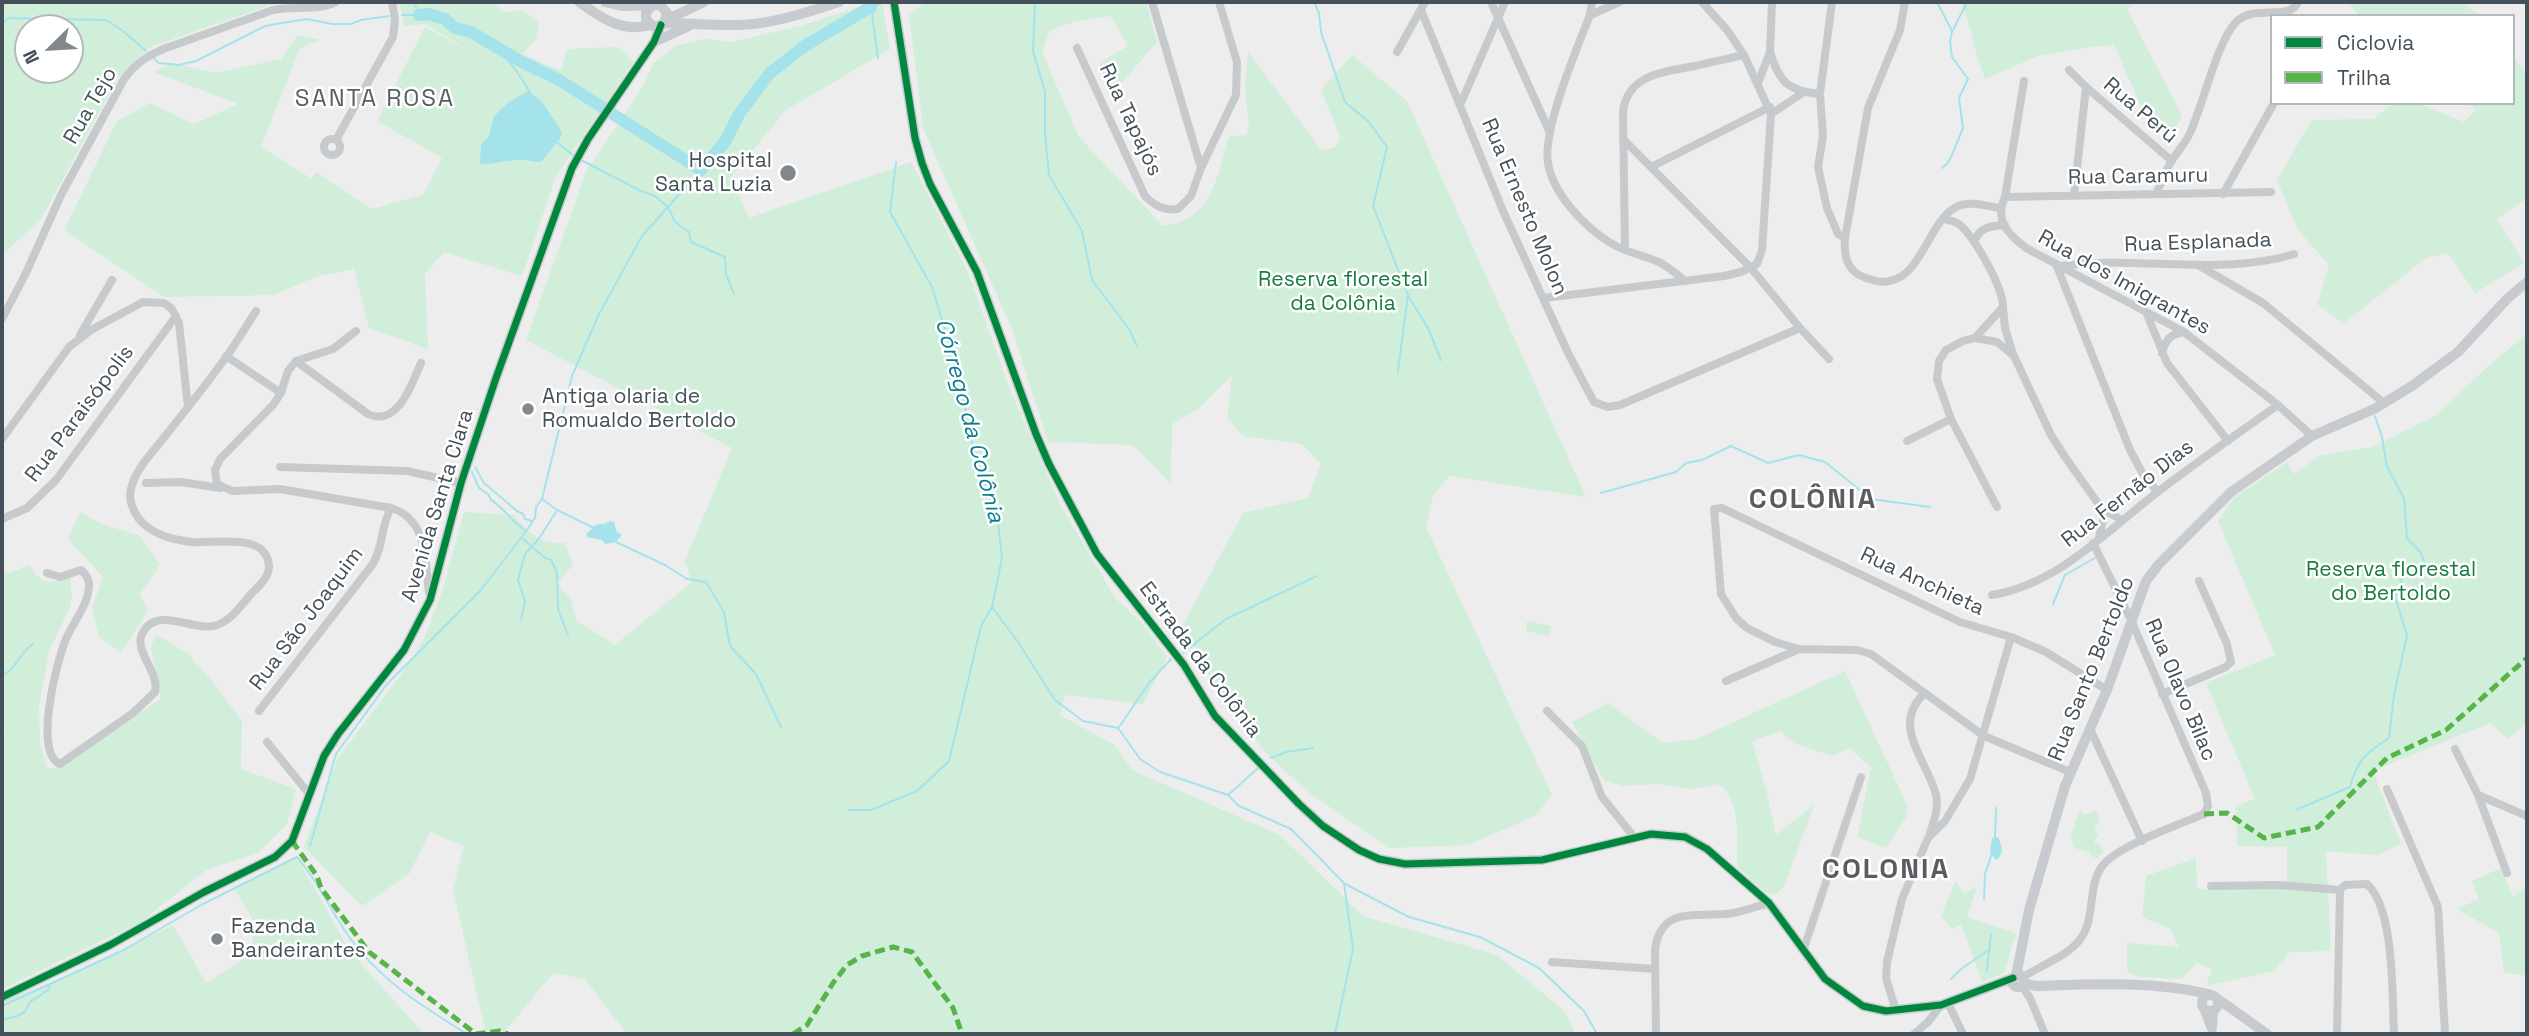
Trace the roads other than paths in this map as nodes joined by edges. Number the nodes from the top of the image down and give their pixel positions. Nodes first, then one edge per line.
1 (336, 2) edge
2 (392, 2) edge
3 (579, 2) edge
4 (605, 2) edge
5 (704, 2) edge
6 (839, 2) edge
7 (894, 2) edge
8 (1152, 2) edge
9 (1219, 2) edge
10 (1491, 2) edge
11 (1505, 2) edge
12 (1592, 2) edge
13 (1620, 2) edge
14 (1702, 2) edge
15 (1772, 2) edge
16 (1832, 2) edge
17 (1905, 2) edge
18 (2298, 2) edge
19 (660, 4) edge
20 (1423, 6) edge
21 (1590, 15) junction
22 (1498, 19) junction
23 (695, 23) junction
24 (659, 24) junction
25 (654, 42) junction
26 (1077, 48) dead end
27 (1397, 52) dead end
28 (1770, 52) junction
29 (1744, 55) junction
30 (642, 58) junction
31 (2069, 70) dead end
32 (2024, 81) dead end
33 (1758, 83) junction
34 (2086, 88) junction
35 (1804, 92) junction
36 (1820, 94) junction
37 (1461, 103) junction
38 (2273, 105) edge
39 (1771, 110) junction
40 (1550, 133) junction
41 (1623, 138) junction
42 (337, 140) dead end
43 (2172, 161) junction
44 (1653, 166) junction
45 (1201, 168) junction
46 (2271, 192) dead end
47 (2156, 194) junction
48 (2223, 194) junction
49 (2074, 196) junction
50 (2005, 197) junction
51 (1999, 208) junction
52 (1944, 219) junction
53 (2005, 225) junction
54 (1845, 238) junction
55 (1974, 242) junction
56 (1625, 250) junction
57 (2294, 254) dead end
58 (2196, 264) junction
59 (2058, 265) junction
60 (1751, 268) junction
61 (112, 281) dead end
62 (1685, 281) junction
63 (2527, 282) edge
64 (1544, 298) junction
65 (2003, 307) junction
66 (257, 311) dead end
67 (2146, 312) junction
68 (176, 316) junction
69 (2, 319) edge
70 (1800, 328) junction
71 (356, 331) dead end
72 (2183, 332) junction
73 (1975, 338) junction
74 (76, 341) junction
75 (2162, 353) junction
76 (226, 356) junction
77 (2014, 356) junction
78 (1829, 359) dead end
79 (296, 360) junction
80 (421, 363) dead end
81 (281, 393) junction
82 (2384, 403) junction
83 (2277, 405) junction
84 (188, 407) junction
85 (1951, 419) junction
86 (2312, 436) junction
87 (2, 439) edge
88 (1908, 441) dead end
89 (2228, 441) junction
90 (280, 467) dead end
91 (146, 483) dead end
92 (461, 483) junction
93 (223, 488) junction
94 (2158, 492) junction
95 (1997, 507) dead end
96 (391, 508) junction
97 (2105, 512) junction
98 (2, 519) edge
99 (2122, 520) junction
100 (2096, 540) junction
101 (47, 573) dead end
102 (2199, 581) dead end
103 (1992, 595) dead end
104 (430, 600) junction
105 (2131, 620) junction
106 (2011, 637) junction
107 (1800, 649) junction
108 (1726, 681) dead end
109 (2107, 690) junction
110 (1925, 693) junction
111 (2162, 694) junction
112 (259, 711) dead end
113 (1547, 711) dead end
114 (2090, 729) junction
115 (1984, 736) junction
116 (267, 742) dead end
117 (2455, 749) dead end
118 (2070, 772) junction
119 (1861, 777) dead end
120 (2387, 789) dead end
121 (310, 795) junction
122 (2478, 795) junction
123 (2527, 816) edge
124 (1634, 837) junction
125 (1928, 838) junction
126 (2142, 841) junction
127 (2507, 873) dead end
128 (2211, 886) dead end
129 (2340, 890) junction
130 (1769, 903) junction
131 (1804, 948) junction
132 (1552, 962) dead end
133 (1655, 969) junction
134 (2019, 980) junction
135 (2, 997) edge
136 (1945, 1004) junction
137 (1896, 1011) junction
138 (1656, 1034) edge
139 (1914, 1034) edge
140 (1963, 1034) edge
141 (2045, 1034) edge
142 (2267, 1034) edge
143 (2337, 1034) edge
144 (2394, 1034) edge
145 (2445, 1034) edge

1 - 69 street, Rua Tejo
2 - 42 street
3 - 24 street
4 - 19 street
5 - 24 street
6 - 23 street
7 - 124 street, Estrada da Colônia
8 - 45 street
9 - 45 street, Rua Tapajós
10 - 22 street
11 - 22 street
12 - 21 street
13 - 21 street
14 - 29 street
15 - 28 street
16 - 36 street
17 - 54 street
18 - 43 street
19 - 24 street
19 - 24 street
20 - 27 street
20 - 37 street, Rua Ernesto Molon
21 - 40 street
22 - 37 street
22 - 40 street
23 - 24 street
23 - 25 street
24 - 25 street, Avenida Santa Clara
24 - 30 street, Avenida Santa Clara
25 - 30 street, Avenida Santa Clara
26 - 45 street, Rua Tapajós
28 - 33 street
28 - 35 street
29 - 33 street
29 - 41 street
30 - 92 street, Avenida Santa Clara
31 - 34 street, Rua Perú
32 - 50 street
33 - 39 street
34 - 43 street, Rua Perú
34 - 49 street, Rua Perú
35 - 36 street
35 - 39 street
36 - 54 street
37 - 64 street, Rua Ernesto Molon
38 - 48 street
39 - 44 street
39 - 60 street
40 - 56 street
41 - 44 street
41 - 56 street
43 - 47 street
44 - 60 street
46 - 48 street, Rua Caramuru
47 - 48 street, Rua Caramuru
47 - 49 street, Rua Caramuru
49 - 50 street, Rua Caramuru
50 - 51 street
51 - 52 street
51 - 53 street, Rua dos Imigrantes
52 - 54 street
52 - 55 street
53 - 55 street
53 - 59 street, Rua dos Imigrantes
55 - 65 street
56 - 62 street
57 - 58 street, Rua Esplanada
58 - 59 street, Rua Esplanada
58 - 82 street
59 - 67 street, Rua dos Imigrantes
59 - 94 street
60 - 62 street
60 - 70 street
61 - 74 street
62 - 64 street
63 - 82 street, Rua Santo Bertoldo
64 - 70 street, Rua Ernesto Molon
65 - 73 street
65 - 77 street
66 - 76 street
67 - 72 street, Rua dos Imigrantes
67 - 75 street
68 - 74 street
68 - 84 street
68 - 98 street, Rua Paraisópolis
70 - 78 street
71 - 79 street
72 - 75 street
72 - 83 street, Rua dos Imigrantes
73 - 77 street
73 - 85 street
74 - 87 street
75 - 89 street
76 - 81 street
76 - 84 street
77 - 97 street
79 - 80 street
79 - 81 street
81 - 93 street
82 - 86 street, Rua Santo Bertoldo
83 - 86 street, Rua dos Imigrantes
83 - 89 street, Rua Fernão Dias
84 - 101 street
85 - 88 street
85 - 95 street
86 - 105 street, Rua Santo Bertoldo
89 - 94 street, Rua Fernão Dias
90 - 92 street
91 - 93 street
92 - 104 street, Avenida Santa Clara
93 - 96 street
94 - 99 street, Rua Fernão Dias
96 - 104 street
96 - 112 street, Rua São Joaquim
97 - 99 street
97 - 100 street
99 - 100 street, Rua Fernão Dias
100 - 103 street, Rua Fernão Dias
100 - 105 street, Rua Olavo Bilac
102 - 111 street
104 - 121 street, Avenida Santa Clara
105 - 109 street, Rua Santo Bertoldo
105 - 111 street, Rua Olavo Bilac
106 - 107 street, Rua Anchieta
106 - 109 street, Rua Anchieta
106 - 115 street
107 - 108 street
107 - 110 street
109 - 114 street, Rua Santo Bertoldo
110 - 115 street
110 - 125 street
111 - 126 street, Rua Olavo Bilac
113 - 124 street
114 - 118 street, Rua Santo Bertoldo
114 - 126 street
115 - 118 street
115 - 125 street
116 - 121 street
117 - 122 street
118 - 134 street, Rua Santo Bertoldo
119 - 131 street
120 - 145 street
121 - 135 street, Avenida Santa Clara
122 - 123 street
122 - 127 street
124 - 130 street, Estrada da Colônia
125 - 137 street
126 - 134 street
128 - 129 street
129 - 143 street
129 - 144 street
130 - 131 street, Estrada da Colônia
130 - 133 street
131 - 137 street, Estrada da Colônia
132 - 133 street
133 - 138 street
134 - 136 street, Estrada da Colônia
134 - 141 street
134 - 142 street, Estrada da Colônia
136 - 137 street, Estrada da Colônia
136 - 139 street
136 - 140 street

